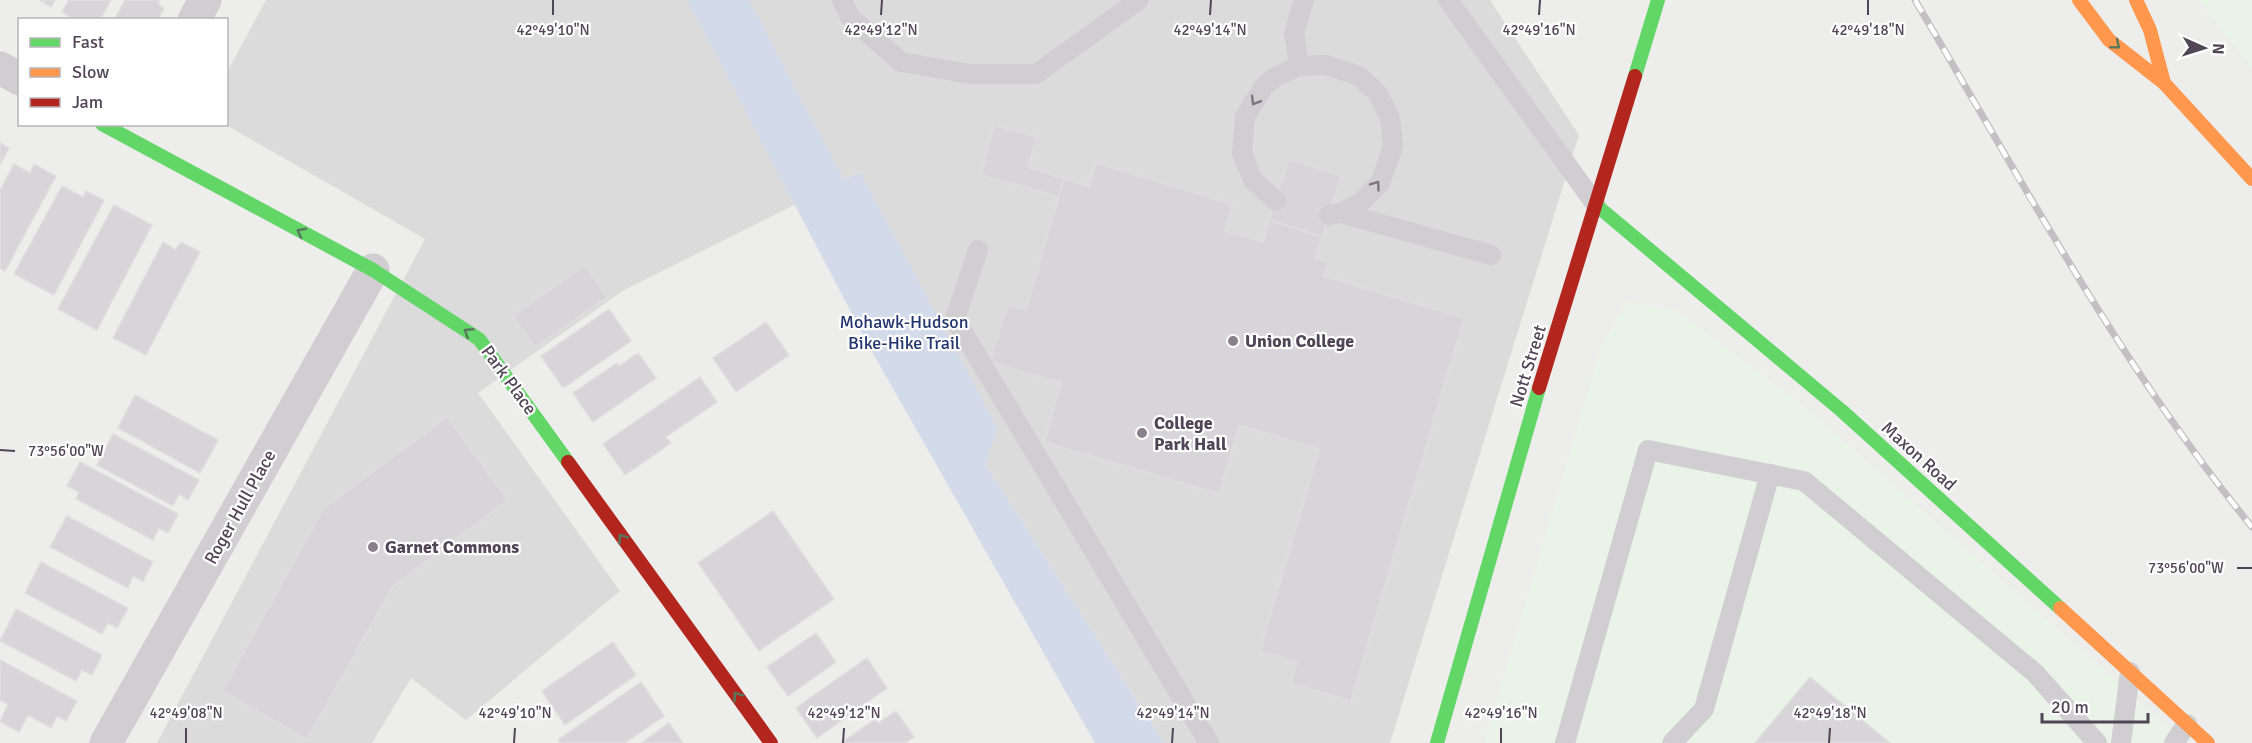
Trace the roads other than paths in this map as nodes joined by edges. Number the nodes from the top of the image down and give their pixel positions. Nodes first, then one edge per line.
1 (205, 0) edge
2 (842, 0) edge
3 (1139, 0) edge
4 (1304, 0) edge
5 (1448, 0) edge
6 (1658, 0) edge
7 (2079, 0) edge
8 (2136, 0) edge
9 (195, 18) edge
10 (1299, 66) junction
11 (0, 68) edge
12 (18, 78) edge
13 (2164, 83) junction
14 (120, 129) edge
15 (2252, 179) edge
16 (1276, 201) dead end
17 (1596, 205) junction
18 (978, 250) dead end
19 (1491, 255) dead end
20 (373, 270) junction
21 (1770, 474) junction
22 (2130, 672) junction
23 (2187, 724) junction
24 (106, 743) edge
25 (771, 743) edge
26 (1209, 743) edge
27 (1437, 743) edge
28 (1565, 743) edge
29 (1672, 743) edge
30 (2097, 743) edge
31 (2121, 743) edge
32 (2174, 743) edge
33 (2208, 743) edge

1 - 9 street
2 - 3 lane
4 - 10 lane
5 - 17 lane
6 - 17 main road, Nott Street
7 -> 13 main road
8 - 13 main road
10 -> 16 lane
19 -> 10 lane
11 - 12 street
13 - 15 main road
20 -> 14 main road, Park Place
17 - 22 main road, Maxon Road
17 - 27 main road, Nott Street
18 - 26 lane
20 - 24 street, Roger Hull Place
25 -> 20 main road, Park Place
21 - 28 lane
21 - 29 lane
21 - 30 lane
22 - 23 main road, Maxon Road
22 - 31 lane
23 - 32 lane
23 - 33 main road, Maxon Road

